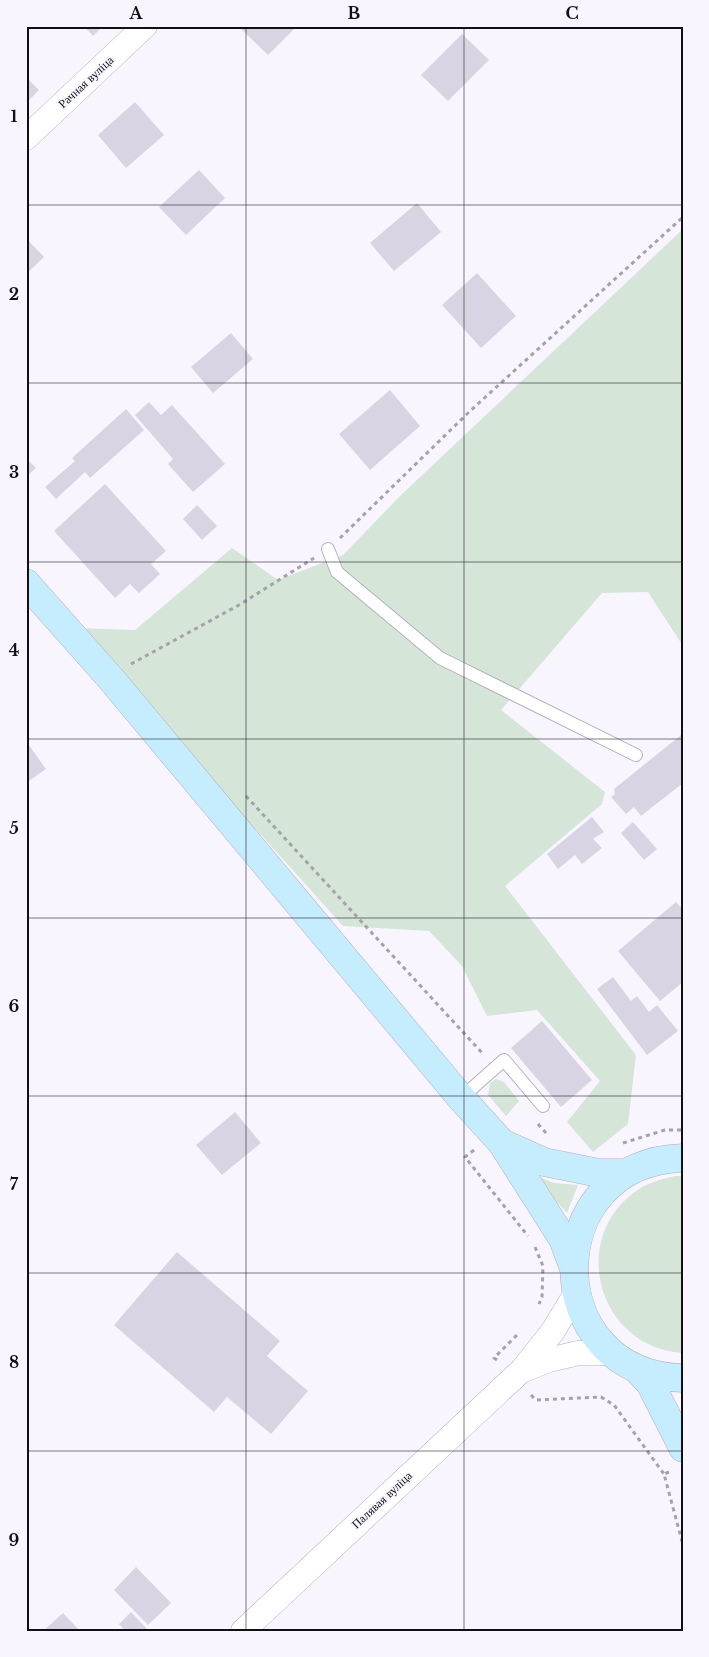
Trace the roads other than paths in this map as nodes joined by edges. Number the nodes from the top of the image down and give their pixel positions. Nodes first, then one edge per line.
1 (145, 26) edge
2 (26, 138) edge
3 (328, 549) road end
4 (26, 584) edge
5 (636, 755) dead end
6 (461, 1098) junction
7 (543, 1106) dead end
8 (502, 1143) junction
9 (683, 1158) edge
10 (626, 1173) junction
11 (574, 1280) junction
12 (613, 1353) junction
13 (636, 1368) junction
14 (522, 1370) junction
15 (683, 1378) edge
16 (683, 1448) edge
17 (243, 1631) edge

1 - 2 street, Рачная вуліца
3 - 5 lane
4 - 6 main road
6 - 7 lane
6 - 8 main road
8 - 10 main road
8 - 11 main road
9 - 10 main road
10 - 11 main road
11 - 12 main road
11 - 14 street, Палявая вуліца
12 - 13 main road
12 - 14 street, Палявая вуліца
13 - 15 main road
13 - 16 main road
14 - 17 street, Палявая вуліца

